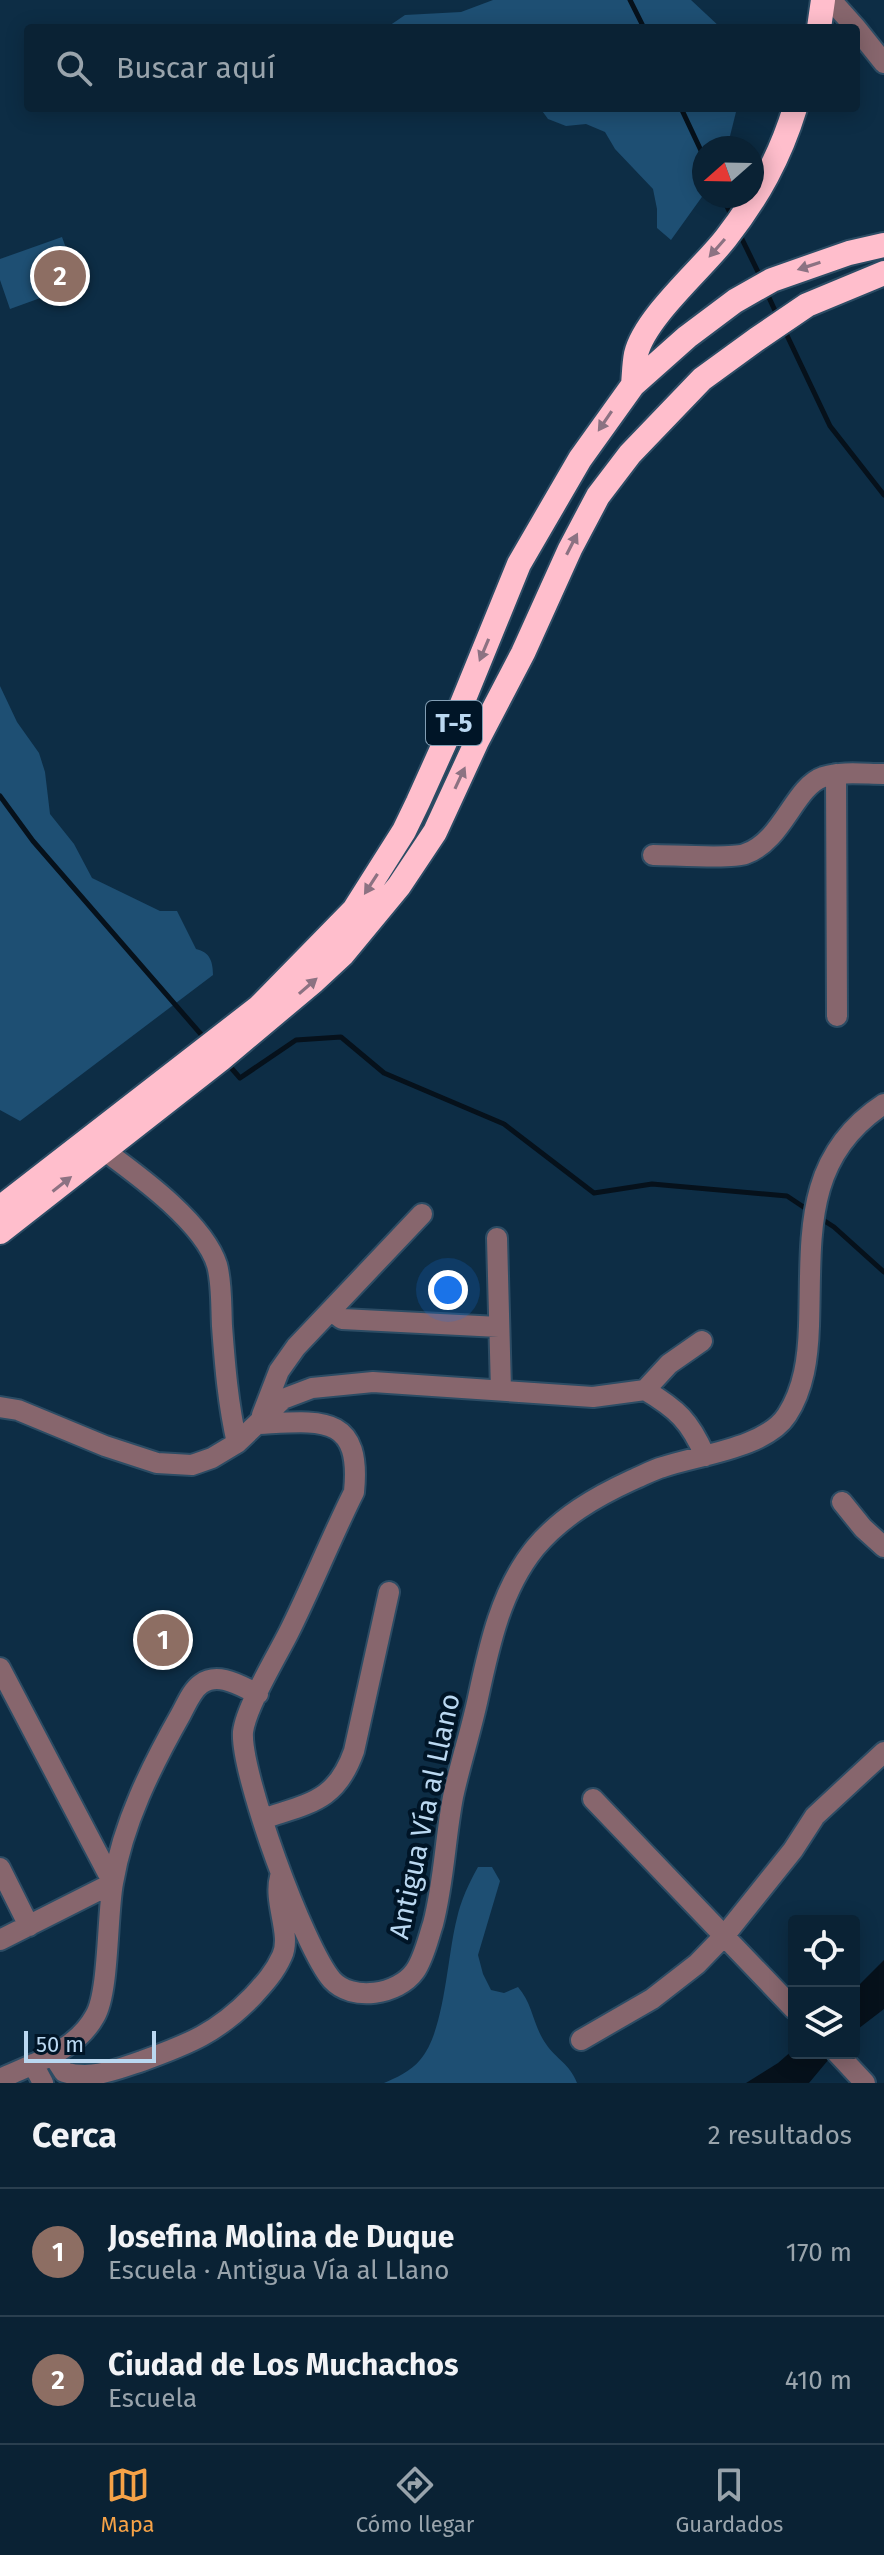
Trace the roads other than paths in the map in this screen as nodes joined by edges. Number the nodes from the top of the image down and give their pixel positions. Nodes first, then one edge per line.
1 (823, 0) edge
2 (831, 0) edge
3 (820, 24) edge
4 (852, 24) edge
5 (860, 33) edge
6 (884, 63) edge
7 (794, 112) edge
8 (884, 245) edge
9 (884, 273) edge
10 (633, 385) junction
11 (836, 774) junction
12 (884, 774) edge
13 (653, 855) dead end
14 (837, 1016) dead end
15 (884, 1104) edge
16 (105, 1151) junction
17 (0, 1208) edge
18 (422, 1214) dead end
19 (0, 1232) edge
20 (497, 1238) dead end
21 (331, 1311) junction
22 (499, 1327) junction
23 (702, 1341) dead end
24 (501, 1390) junction
25 (645, 1390) junction
26 (0, 1407) edge
27 (259, 1424) junction
28 (237, 1443) junction
29 (705, 1456) junction
30 (842, 1502) dead end
31 (884, 1547) edge
32 (389, 1592) dead end
33 (0, 1668) edge
34 (258, 1694) junction
35 (884, 1752) edge
36 (593, 1799) dead end
37 (263, 1819) junction
38 (0, 1868) edge
39 (281, 1874) junction
40 (113, 1883) junction
41 (29, 1926) junction
42 (725, 1935) junction
43 (0, 1940) edge
44 (788, 2003) edge
45 (581, 2040) dead end
46 (53, 2055) junction
47 (844, 2059) edge
48 (33, 2064) junction
49 (0, 2079) edge
50 (43, 2083) edge
51 (865, 2083) edge

1 - 3 highway
2 - 4 street
5 - 6 street
7 -> 10 highway
8 -> 10 highway, T-5
16 -> 9 highway, T-5
10 -> 17 highway, T-5
11 - 12 street
11 - 13 street
11 - 14 street
15 - 29 street, Antigua Vía al Llano
19 -> 16 highway, T-5
16 - 28 street
18 - 21 street
20 - 22 street
21 - 22 street
21 - 27 street
22 - 24 street
23 - 25 street
24 - 25 street
24 - 27 street
25 - 29 street
26 - 28 street
27 - 28 street
27 - 34 street, Antigua Vía al Llano
29 - 39 street, Antigua Vía al Llano
30 - 31 street
32 - 37 street
33 - 40 street
34 - 37 street, Antigua Vía al Llano
34 - 40 street
35 - 42 street
36 - 42 street
37 - 39 street, Antigua Vía al Llano
38 - 41 street
39 - 46 street
40 - 41 street
40 - 46 street
41 - 43 street
42 - 44 street
42 - 45 street
46 - 48 street
47 - 51 street
48 - 49 street
48 - 50 street

